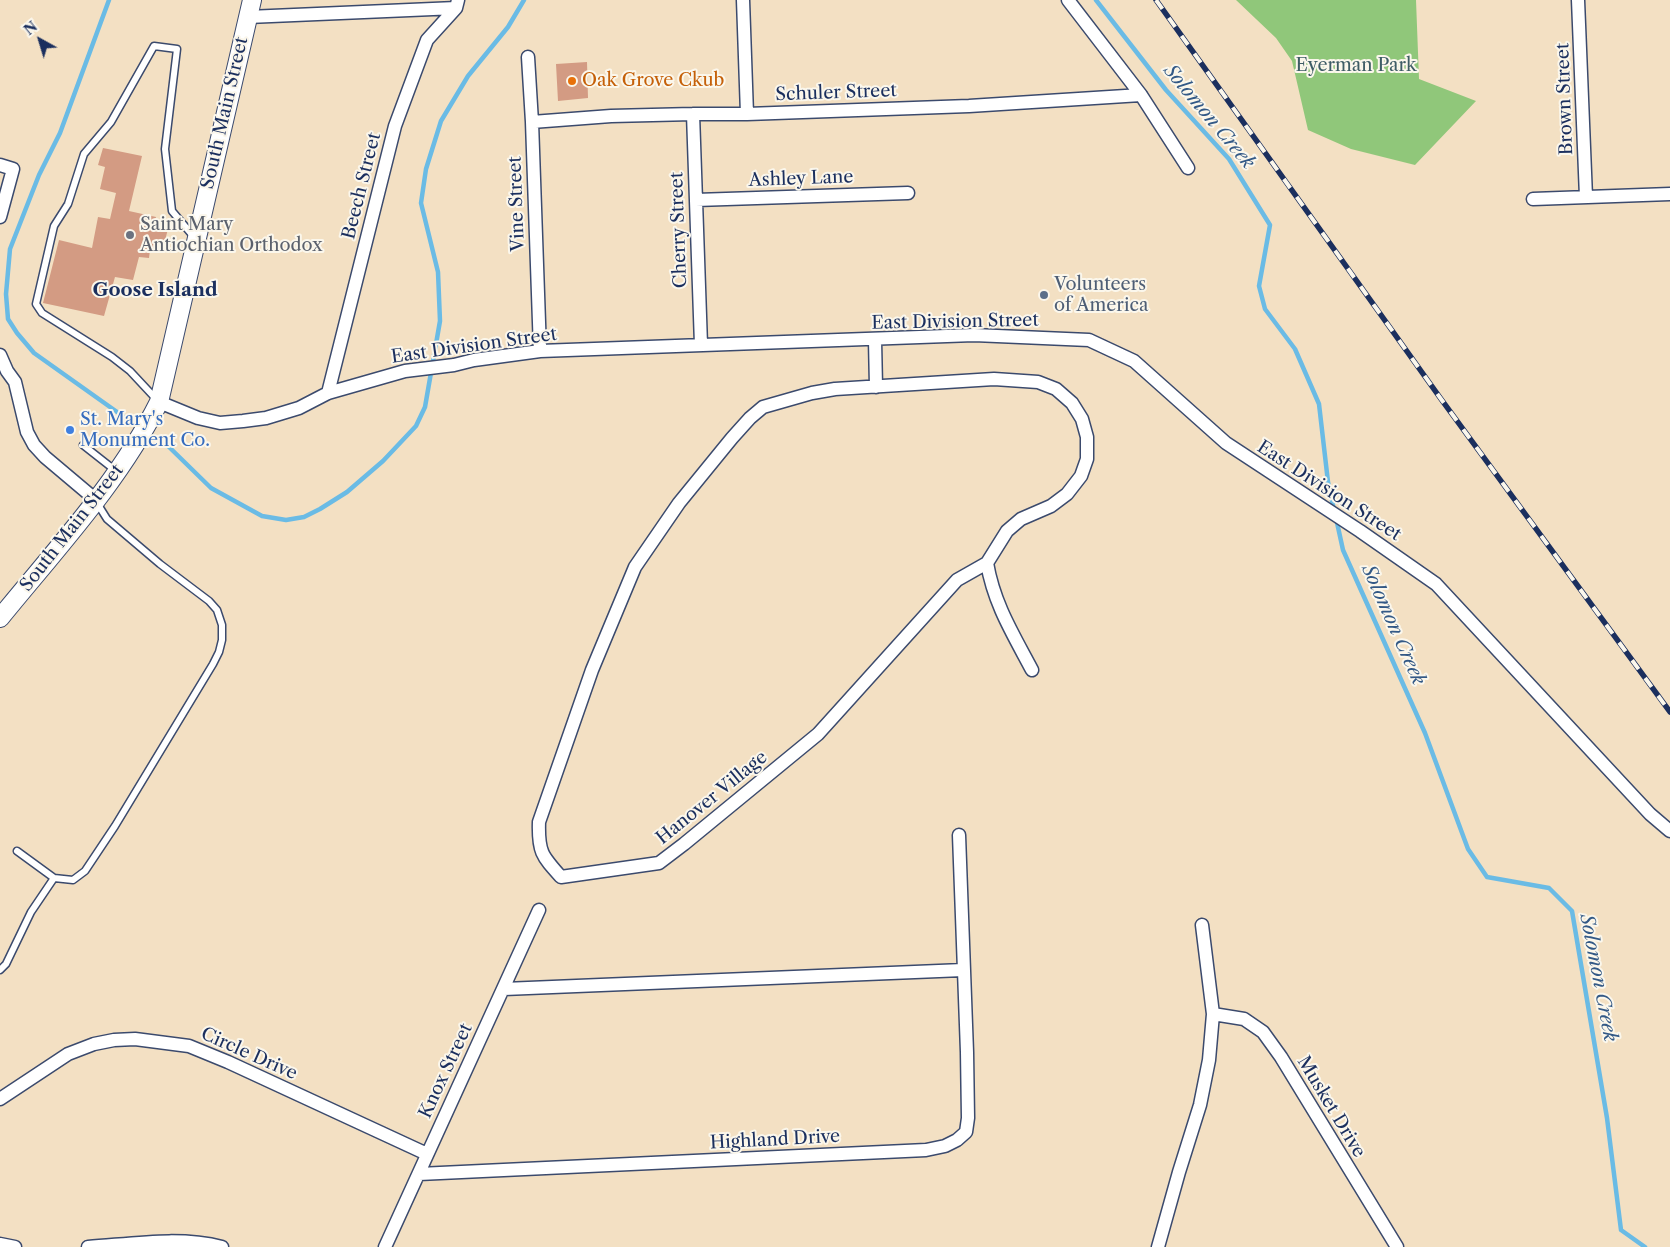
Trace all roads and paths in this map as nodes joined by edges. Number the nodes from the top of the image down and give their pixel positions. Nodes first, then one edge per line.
1 (743, 0) edge
2 (1068, 0) edge
3 (1578, 0) edge
4 (457, 4) edge
5 (250, 8) edge
6 (528, 57) dead end
7 (1141, 95) junction
8 (692, 114) junction
9 (747, 114) junction
10 (532, 122) junction
11 (0, 165) edge
12 (1188, 168) dead end
13 (908, 193) dead end
14 (1670, 194) edge
15 (1586, 197) junction
16 (1533, 199) dead end
17 (696, 200) junction
18 (0, 217) edge
19 (196, 240) junction
20 (875, 340) junction
21 (701, 345) junction
22 (540, 350) junction
23 (0, 355) edge
24 (876, 387) junction
25 (328, 393) junction
26 (159, 402) junction
27 (82, 446) dead end
28 (117, 472) junction
29 (96, 500) junction
30 (987, 563) junction
31 (0, 618) edge
32 (1032, 670) dead end
33 (1670, 831) edge
34 (959, 835) dead end
35 (17, 851) dead end
36 (54, 878) junction
37 (540, 910) dead end
38 (1202, 926) dead end
39 (0, 970) edge
40 (963, 970) junction
41 (504, 989) junction
42 (1213, 1014) junction
43 (0, 1099) edge
44 (427, 1154) junction
45 (419, 1174) junction
46 (0, 1244) edge
47 (16, 1247) edge
48 (88, 1247) edge
49 (222, 1247) edge
50 (385, 1247) edge
51 (1158, 1247) edge
52 (1397, 1247) edge

1 - 9 street
2 - 7 street
3 - 15 street, Brown Street
4 - 5 street
4 - 25 street, Beech Street
5 - 19 main road, South Main Street
6 - 10 street, Vine Street
7 - 9 street, Schuler Street
7 - 12 street
8 - 9 street, Schuler Street
8 - 10 street, Schuler Street
8 - 17 street, Cherry Street
10 - 22 street, Vine Street
11 - 18 street
13 - 17 street, Ashley Lane
14 - 15 street
15 - 16 street
17 - 21 street, Cherry Street
19 - 26 main road, South Main Street
19 - 26 lane
20 - 21 street, East Division Street
20 - 24 street
20 - 33 street, East Division Street
21 - 22 street, East Division Street
22 - 25 street, East Division Street
23 - 29 street
24 - 30 street, Hanover Village
24 - 30 street, Hanover Village
25 - 26 street, East Division Street
26 - 28 main road, South Main Street
27 - 28 lane
28 - 29 main road, South Main Street
29 - 31 main road, South Main Street
29 - 36 lane
30 - 32 street
34 - 40 street, Highland Drive
35 - 36 lane
36 - 39 lane
37 - 41 street, Knox Street
38 - 42 street
40 - 41 street
40 - 45 street, Highland Drive
41 - 44 street, Knox Street
42 - 51 street
42 - 52 street, Musket Drive
43 - 44 street, Circle Drive
44 - 45 street, Knox Street
45 - 50 street, Knox Street
46 - 47 street
48 - 49 street

